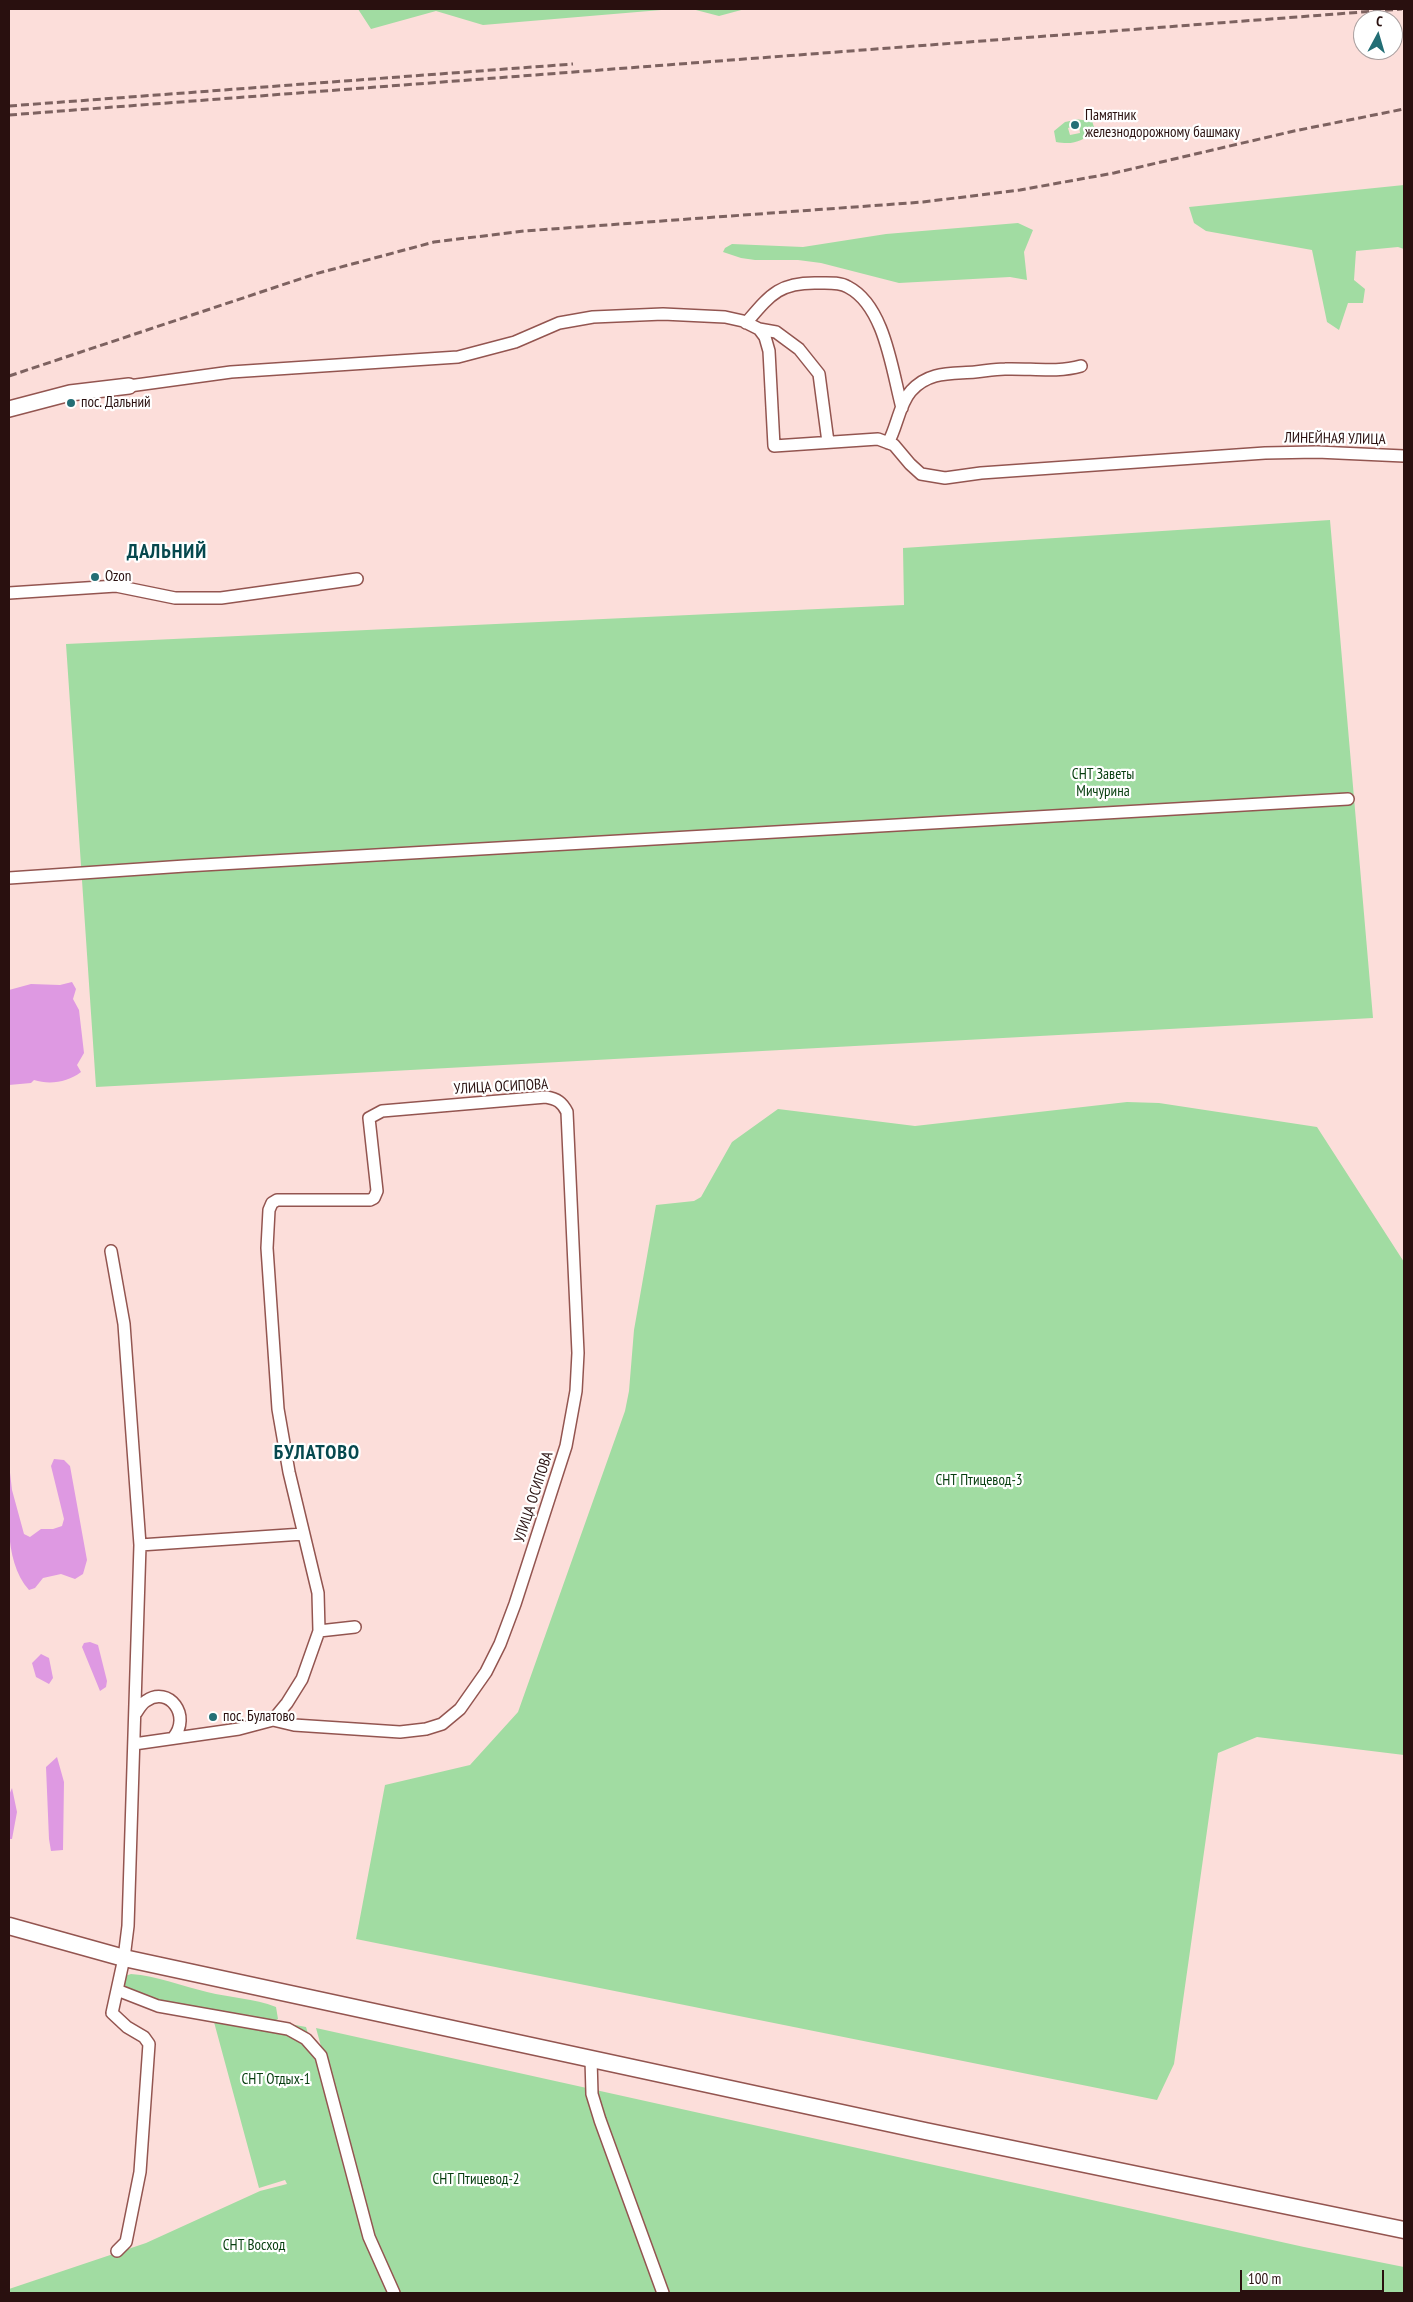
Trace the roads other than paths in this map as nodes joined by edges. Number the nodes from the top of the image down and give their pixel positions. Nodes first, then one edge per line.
1 (746, 323) junction
2 (759, 329) junction
3 (1081, 366) dead end
4 (129, 386) joint
5 (902, 408) junction
6 (9, 409) edge
7 (828, 442) junction
8 (888, 443) junction
9 (1404, 456) edge
10 (357, 579) dead end
11 (9, 593) edge
12 (1348, 799) dead end
13 (9, 878) edge
14 (111, 1251) dead end
15 (304, 1534) junction
16 (140, 1546) junction
17 (355, 1627) dead end
18 (319, 1631) junction
19 (136, 1713) junction
20 (273, 1720) junction
21 (172, 1738) junction
22 (134, 1744) junction
23 (9, 1926) edge
24 (124, 1958) junction
25 (117, 1990) junction
26 (591, 2058) junction
27 (1404, 2230) edge
28 (116, 2250) dead end
29 (394, 2293) edge
30 (664, 2293) edge

1 - 2 street
1 - 4 street
1 - 5 street
2 - 7 street
2 - 7 street
3 - 5 street
4 - 6 street
5 - 8 street
7 - 8 street
8 - 9 street, ЛИНЕЙНАЯ УЛИЦА
10 - 11 street
12 - 13 street
14 - 16 street
15 - 16 street
15 - 18 street, УЛИЦА ОСИПОВА
15 - 20 street, УЛИЦА ОСИПОВА
16 - 19 street
17 - 18 street
18 - 20 street, УЛИЦА ОСИПОВА
19 - 21 street
19 - 22 street
20 - 21 street, УЛИЦА ОСИПОВА
21 - 22 street, УЛИЦА ОСИПОВА
22 - 24 street
23 - 24 main road
24 - 25 street
24 - 26 main road
25 - 28 street
25 - 29 street
26 - 27 main road
26 - 30 street

